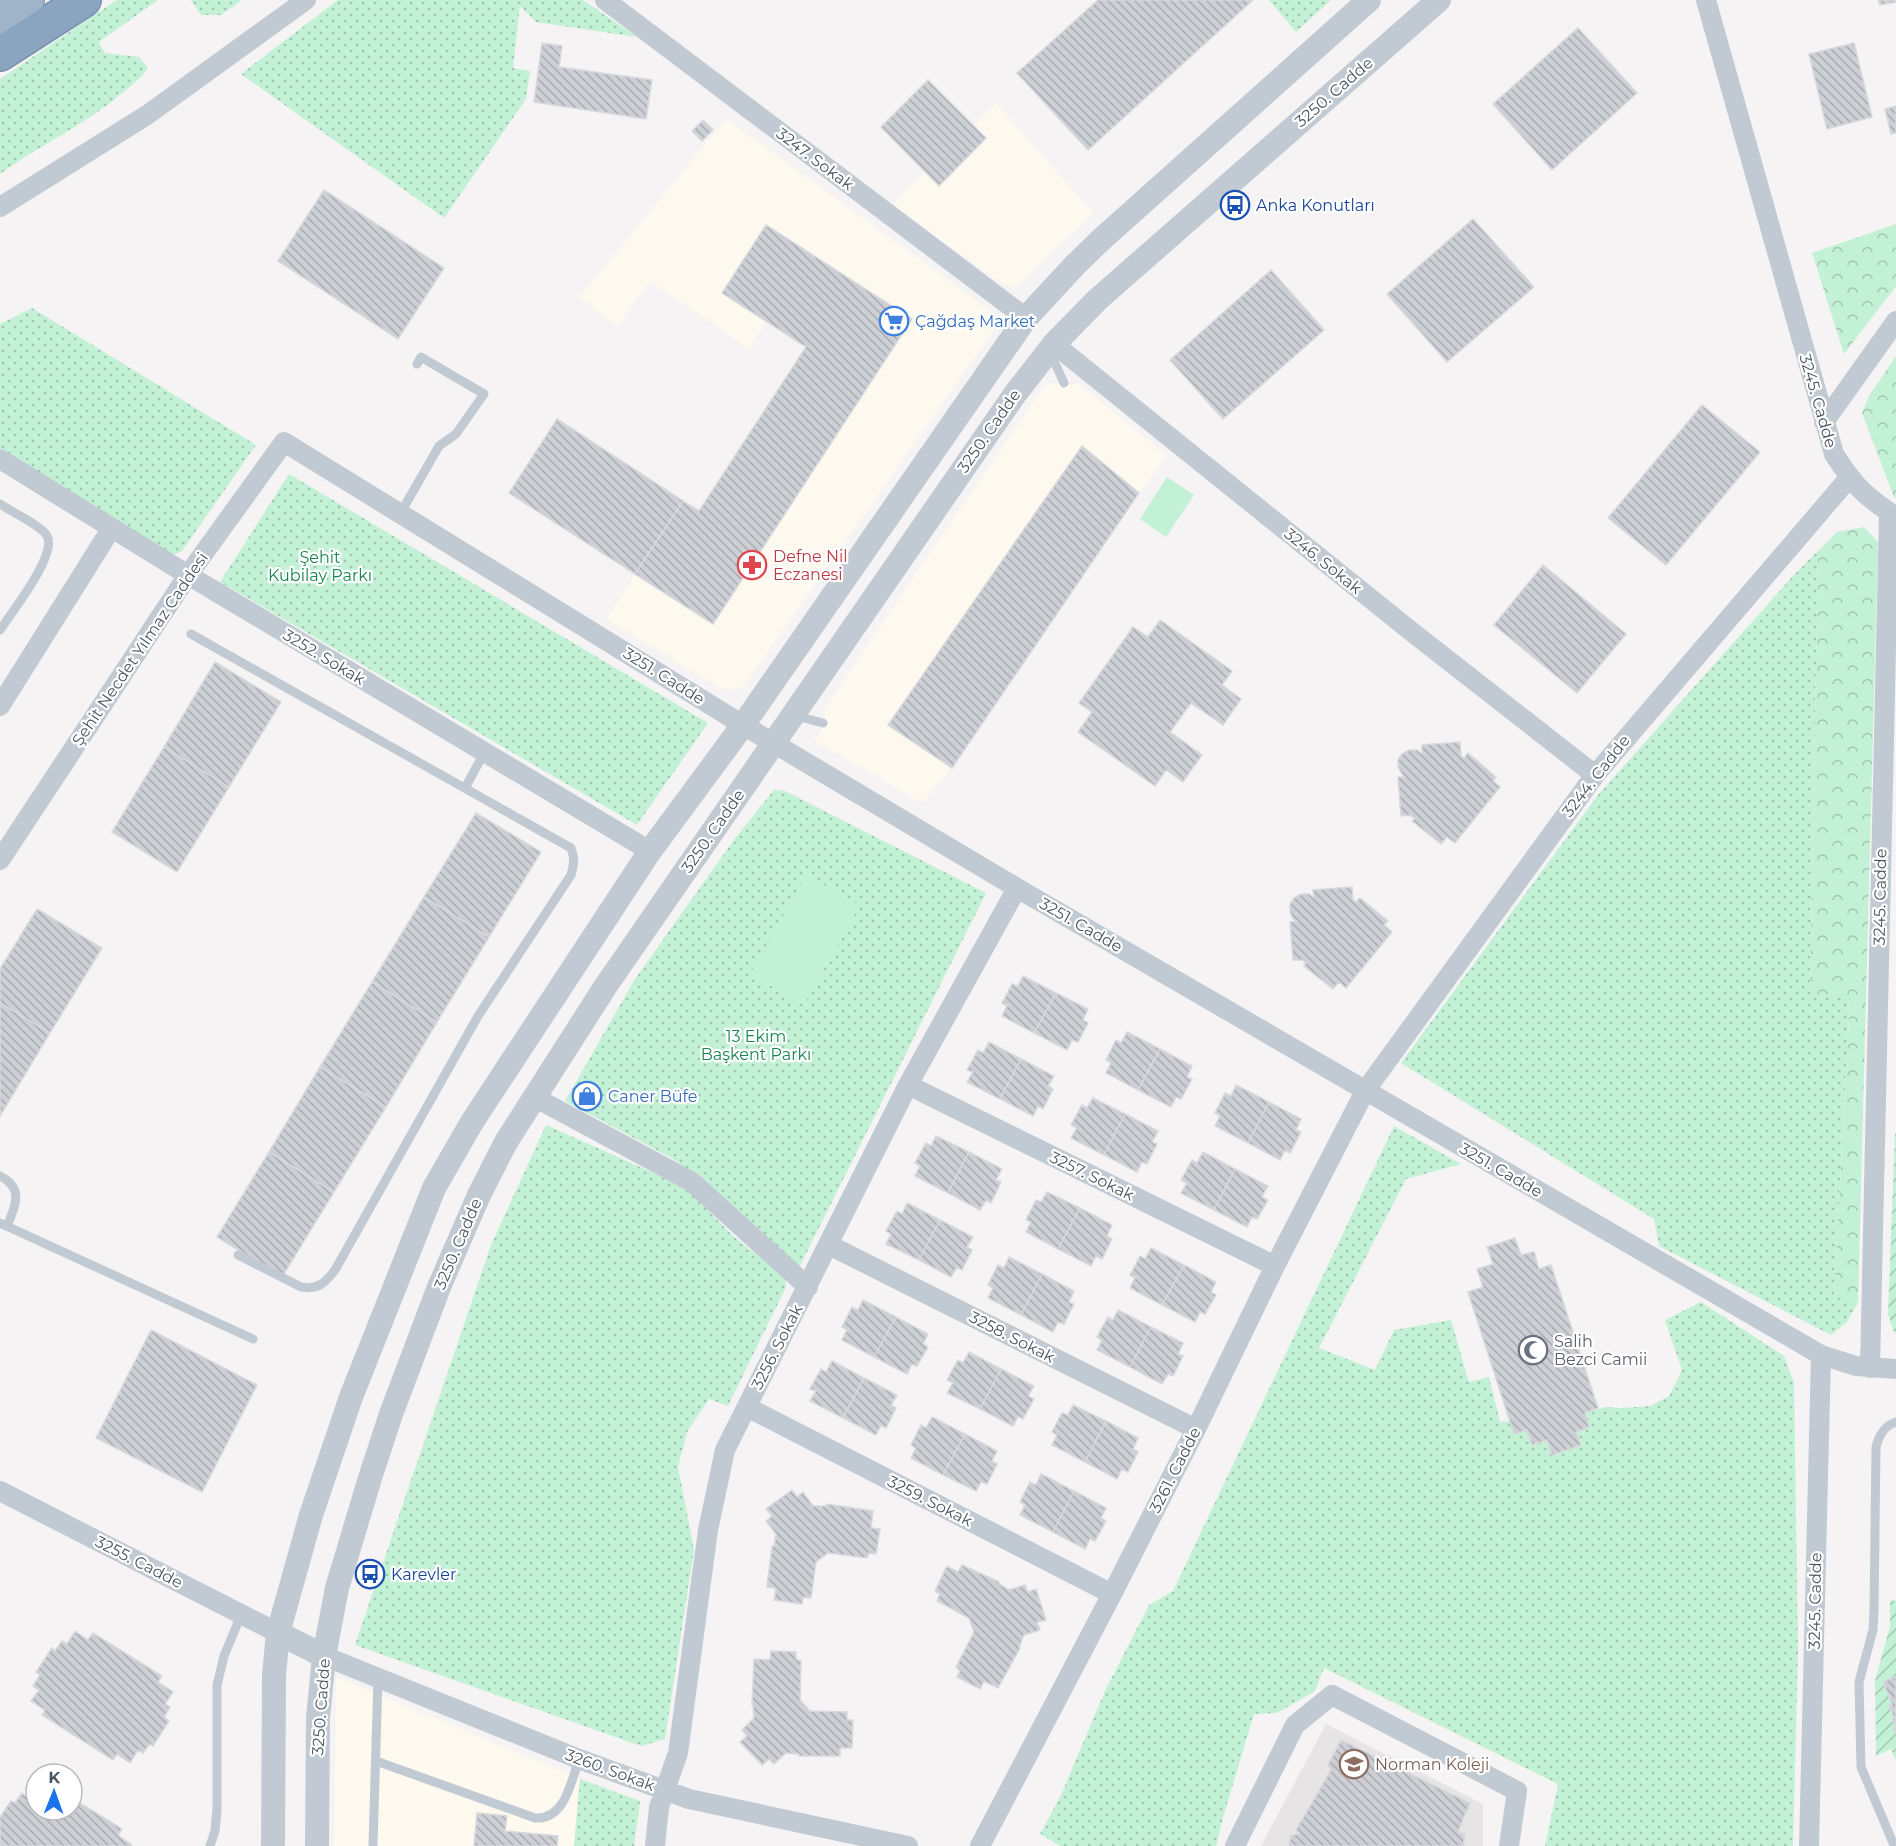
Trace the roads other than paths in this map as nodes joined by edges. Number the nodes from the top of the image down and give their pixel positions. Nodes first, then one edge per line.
1 (28, 0) edge
2 (84, 0) edge
3 (306, 0) edge
4 (604, 0) edge
5 (1369, 0) edge
6 (1438, 0) edge
7 (1706, 0) edge
8 (0, 18) edge
9 (0, 54) edge
10 (0, 207) edge
11 (1026, 318) junction
12 (1896, 321) edge
13 (1051, 346) junction
14 (417, 364) dead end
15 (1064, 383) dead end
16 (1824, 422) junction
17 (284, 442) joint
18 (0, 459) edge
19 (1849, 478) junction
20 (0, 504) edge
21 (1892, 512) edge
22 (400, 514) junction
23 (111, 529) junction
24 (188, 575) junction
25 (0, 630) edge
26 (191, 634) dead end
27 (0, 706) edge
28 (793, 715) junction
29 (823, 723) dead end
30 (743, 725) junction
31 (774, 743) junction
32 (484, 753) junction
33 (1595, 775) junction
34 (465, 788) junction
35 (650, 851) junction
36 (0, 860) edge
37 (1017, 888) junction
38 (908, 1085) junction
39 (1365, 1091) junction
40 (534, 1097) junction
41 (0, 1176) edge
42 (4, 1224) edge
43 (829, 1245) junction
44 (238, 1255) dead end
45 (1275, 1266) junction
46 (808, 1287) junction
47 (253, 1338) dead end
48 (1821, 1355) junction
49 (1870, 1368) junction
50 (1896, 1369) edge
51 (747, 1407) junction
52 (1896, 1422) edge
53 (1196, 1429) junction
54 (0, 1491) edge
55 (1112, 1594) junction
56 (241, 1615) junction
57 (278, 1634) junction
58 (324, 1656) junction
59 (378, 1678) junction
60 (579, 1759) junction
61 (376, 1761) junction
62 (664, 1790) junction
63 (1896, 1844) edge
64 (210, 1846) edge
65 (273, 1846) edge
66 (317, 1846) edge
67 (373, 1846) edge
68 (655, 1846) edge
69 (908, 1846) edge
70 (980, 1846) edge
71 (1234, 1846) edge
72 (1509, 1846) edge
73 (1809, 1846) edge

1 - 8 highway
2 - 9 highway
3 - 10 street
4 - 11 street, 3247. Sokak
5 - 11 street, 3250. Cadde
6 - 13 street, 3250. Cadde
7 - 16 street, 3245. Cadde
11 - 30 street, 3250. Cadde
12 - 16 street
13 - 15 lane
13 - 28 street, 3250. Cadde
13 - 33 street, 3246. Sokak
14 - 22 lane
16 - 19 street, 3245. Cadde
17 - 22 street, 3251. Cadde
17 - 24 street, Şehit Necdet Yılmaz Caddesi
18 - 23 street, 3252. Sokak
19 - 21 street, 3245. Cadde
19 - 33 street, 3244. Cadde
20 - 25 lane
21 - 49 street, 3245. Cadde
22 - 30 street, 3251. Cadde
23 - 24 street, 3252. Sokak
23 - 27 street
24 - 32 street, 3252. Sokak
24 - 36 street, Şehit Necdet Yılmaz Caddesi
26 - 34 lane
28 - 29 lane
28 - 31 street, 3250. Cadde
30 - 31 street, 3251. Cadde
30 - 35 street, 3250. Cadde
31 - 37 street, 3251. Cadde
31 - 40 street, 3250. Cadde
32 - 34 lane
32 - 35 street, 3252. Sokak
33 - 39 street, 3244. Cadde
34 - 44 lane
35 - 57 street, 3250. Cadde
37 - 38 street, 3256. Sokak
37 - 39 street, 3251. Cadde
38 - 43 street, 3256. Sokak
38 - 45 street, 3257. Sokak
39 - 45 street, 3261. Cadde
39 - 48 street, 3251. Cadde
40 - 46 street
40 - 58 street, 3250. Cadde
41 - 42 lane
42 - 47 lane
43 - 46 street, 3256. Sokak
43 - 53 street, 3258. Sokak
45 - 53 street, 3261. Cadde
46 - 51 street, 3256. Sokak
48 - 49 street, 3251. Cadde
48 - 73 street, 3245. Cadde
49 - 50 street, 3251. Cadde
51 - 55 street, 3259. Sokak
51 - 62 street, 3256. Sokak
52 - 63 lane
53 - 55 street, 3261. Cadde
54 - 56 street, 3255. Cadde
55 - 70 street, 3261. Cadde
56 - 57 street, 3255. Cadde
56 - 64 lane
57 - 58 street
57 - 65 street, 3250. Cadde
58 - 59 street, 3260. Sokak
58 - 66 street, 3250. Cadde
59 - 60 street, 3260. Sokak
59 - 61 lane
60 - 61 lane
60 - 62 street, 3260. Sokak
61 - 67 lane
62 - 68 street, 3256. Sokak
62 - 69 street, 3260. Sokak
71 - 72 street

